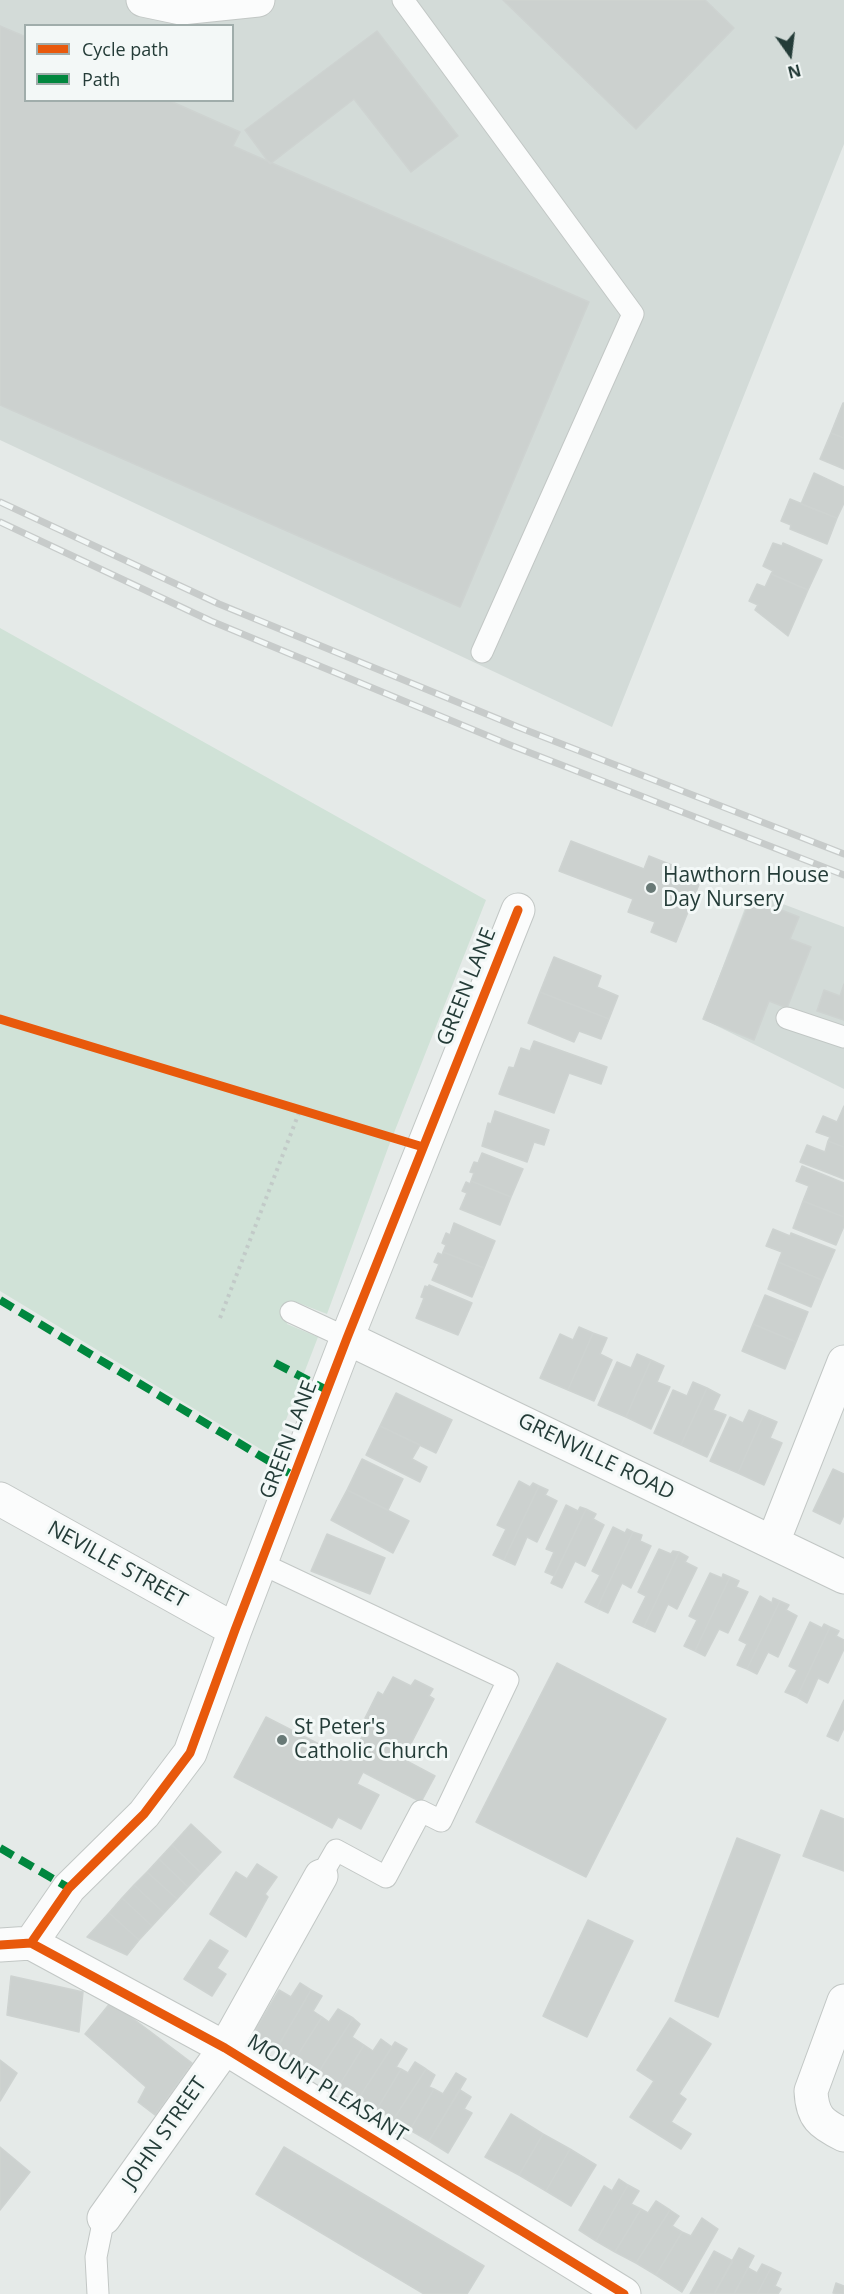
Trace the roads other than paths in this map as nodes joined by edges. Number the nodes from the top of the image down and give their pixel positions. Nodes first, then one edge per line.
1 (143, 0) edge
2 (258, 0) edge
3 (403, 0) edge
4 (482, 652) dead end
5 (518, 910) dead end
6 (787, 1018) dead end
7 (844, 1036) edge
8 (291, 1312) dead end
9 (347, 1338) junction
10 (844, 1362) edge
11 (0, 1499) edge
12 (773, 1542) junction
13 (260, 1563) junction
14 (844, 1577) edge
15 (235, 1630) junction
16 (321, 1876) joint
17 (15, 1944) edge
18 (844, 2001) edge
19 (225, 2048) junction
20 (844, 2135) edge
21 (104, 2218) joint
22 (588, 2285) edge
23 (99, 2294) edge
24 (624, 2294) edge

1 - 2 street
3 - 4 lane
5 - 9 street, GREEN LANE
6 - 7 lane
8 - 9 lane
9 - 12 street, GRENVILLE ROAD
9 - 13 street, GREEN LANE
10 - 12 street
11 - 15 street, NEVILLE STREET
12 - 14 street, GRENVILLE ROAD
13 - 15 street, GREEN LANE
13 - 16 lane
15 - 17 street, GREEN LANE
16 - 19 street, JOHN STREET
17 - 19 street, MOUNT PLEASANT
18 - 20 street
19 - 21 street, JOHN STREET
19 - 22 street, MOUNT PLEASANT
21 - 23 lane
22 - 24 street, MOUNT PLEASANT

